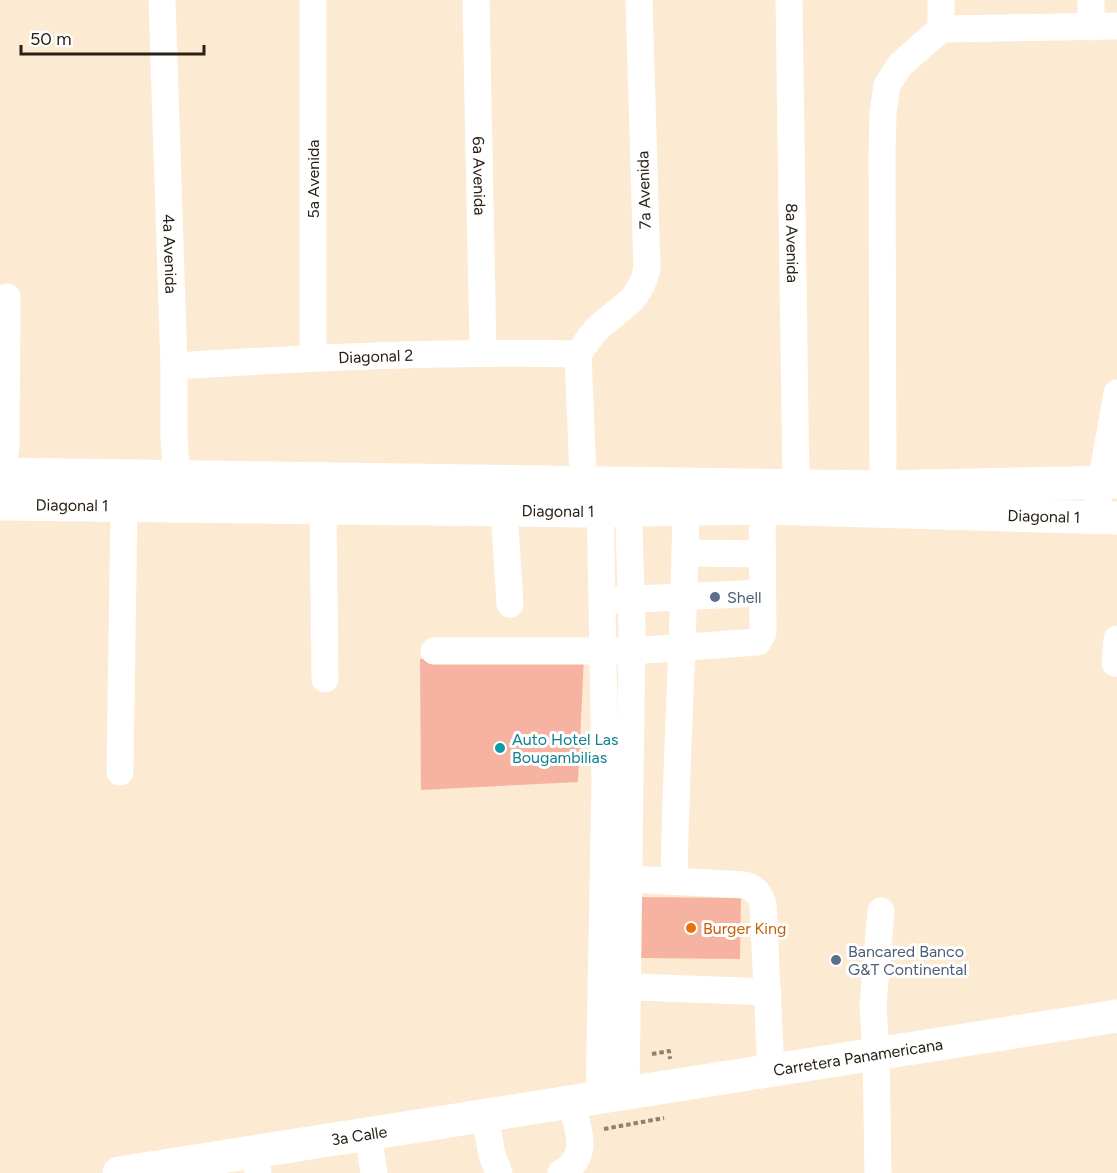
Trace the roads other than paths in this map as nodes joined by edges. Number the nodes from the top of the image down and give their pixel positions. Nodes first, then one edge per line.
1 (162, 0) edge
2 (313, 0) edge
3 (476, 0) edge
4 (639, 0) edge
5 (789, 0) edge
6 (941, 0) edge
7 (1091, 0) edge
8 (1104, 26) edge
9 (941, 29) junction
10 (7, 297) dead end
11 (483, 352) junction
12 (578, 354) junction
13 (313, 357) junction
14 (174, 366) junction
15 (1117, 393) edge
16 (1109, 482) edge
17 (1, 484) edge
18 (796, 486) junction
19 (883, 486) junction
20 (178, 491) junction
21 (604, 497) junction
22 (124, 505) junction
23 (323, 508) junction
24 (686, 508) junction
25 (762, 508) junction
26 (504, 510) junction
27 (1106, 518) edge
28 (685, 553) junction
29 (762, 554) junction
30 (762, 593) junction
31 (684, 596) junction
32 (632, 598) junction
33 (602, 601) junction
34 (510, 604) dead end
35 (683, 648) junction
36 (603, 650) junction
37 (434, 651) dead end
38 (632, 651) junction
39 (325, 679) dead end
40 (120, 772) dead end
41 (617, 780) junction
42 (675, 782) junction
43 (616, 878) junction
44 (674, 881) junction
45 (881, 911) dead end
46 (613, 986) junction
47 (768, 992) junction
48 (1117, 1016) edge
49 (876, 1054) junction
50 (771, 1071) junction
51 (607, 1105) junction
52 (485, 1116) junction
53 (369, 1134) junction
54 (257, 1162) edge
55 (119, 1173) edge
56 (374, 1173) edge
57 (499, 1173) edge
58 (561, 1173) edge
59 (878, 1173) edge

1 - 14 street, 4a Avenida
2 - 13 street, 5a Avenida
3 - 11 street, 6a Avenida
4 - 12 street, 7a Avenida
5 - 18 street, 8a Avenida
6 - 9 street
7 - 8 street
8 - 9 street
9 - 19 street
10 - 17 street
11 - 12 street, Diagonal 2
11 - 13 street, Diagonal 2
12 - 21 street
13 - 14 street, Diagonal 2
14 - 20 street, 4a Avenida
15 - 16 street
16 - 19 main road, Diagonal 1
16 - 27 street
17 - 20 main road, Diagonal 1
17 - 22 main road, Diagonal 1
18 - 19 main road, Diagonal 1
18 - 21 main road, Diagonal 1
20 - 21 main road, Diagonal 1
20 - 22 main road, Diagonal 1
20 - 23 main road, Diagonal 1
21 - 24 main road, Diagonal 1
21 - 26 main road, Diagonal 1
21 - 32 street
21 - 33 street
22 - 40 street
23 - 26 main road, Diagonal 1
23 - 39 street
24 - 25 main road, Diagonal 1
24 - 28 street
25 - 27 main road, Diagonal 1
25 - 29 street
26 - 34 street
28 - 29 street
28 - 31 street
29 - 30 street
30 - 31 street
30 - 35 street
31 - 32 street
31 - 35 street
32 - 33 street
32 - 38 street
33 - 36 street
35 - 38 street
35 - 42 street
36 - 37 street
36 - 38 street
36 - 41 street
38 - 41 street
41 - 42 street
41 - 43 street
42 - 44 street
43 - 44 street
43 - 46 street
44 - 47 street
45 - 49 street
46 - 47 street
46 - 51 street
47 - 50 street
48 - 49 main road, Carretera Panamericana
49 - 50 main road, Carretera Panamericana
49 - 59 street
50 - 51 main road, Carretera Panamericana
51 - 52 main road, 3a Calle
51 - 58 street
52 - 53 main road, 3a Calle
52 - 57 street
53 - 54 main road, 3a Calle
53 - 56 street
54 - 55 main road, 3a Calle

